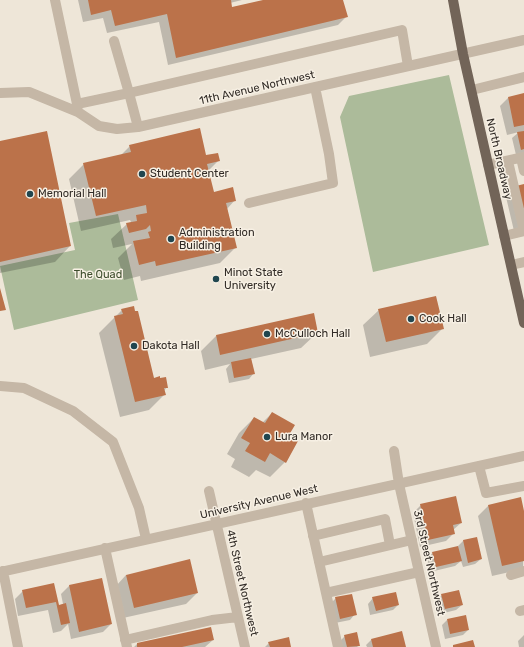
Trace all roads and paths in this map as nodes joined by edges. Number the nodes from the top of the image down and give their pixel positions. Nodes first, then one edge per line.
1 (55, 0) edge
2 (452, 0) edge
3 (524, 40) edge
4 (114, 41) dead end
5 (463, 54) junction
6 (408, 66) junction
7 (524, 77) edge
8 (315, 87) junction
9 (472, 90) junction
10 (0, 93) edge
11 (129, 93) junction
12 (77, 108) junction
13 (138, 127) junction
14 (522, 158) edge
15 (508, 161) junction
16 (488, 165) junction
17 (524, 171) edge
18 (249, 203) dead end
19 (524, 231) edge
20 (504, 236) junction
21 (524, 262) edge
22 (511, 265) junction
23 (524, 323) edge
24 (0, 386) edge
25 (394, 451) dead end
26 (524, 456) edge
27 (479, 466) junction
28 (399, 484) junction
29 (524, 486) edge
30 (209, 491) dead end
31 (306, 503) junction
32 (216, 524) junction
33 (313, 536) junction
34 (146, 539) junction
35 (412, 540) junction
36 (390, 545) junction
37 (105, 548) junction
38 (319, 562) junction
39 (2, 571) edge
40 (419, 572) junction
41 (524, 572) edge
42 (511, 575) dead end
43 (326, 593) junction
44 (238, 617) junction
45 (126, 643) edge
46 (18, 647) edge
47 (245, 647) edge
48 (338, 647) edge
49 (436, 647) edge

1 - 12 street
2 - 5 main road, North Broadway
3 - 5 street, 11th Avenue Northwest
4 - 11 street
5 - 6 street, 11th Avenue Northwest
5 - 9 main road, North Broadway
6 - 8 street, 11th Avenue Northwest
6 - 11 street
7 - 9 street
8 - 13 street, 11th Avenue Northwest
8 - 18 street
9 - 16 main road, North Broadway
10 - 12 street, 11th Avenue Northwest
11 - 12 street
11 - 13 street
12 - 13 street, 11th Avenue Northwest
14 - 15 street
14 - 17 street
15 - 16 street
15 - 19 street
16 - 20 main road, North Broadway
19 - 20 street
20 - 22 main road, North Broadway
21 - 22 street
22 - 23 main road, North Broadway
24 - 34 street
25 - 28 street, 3rd Street Northwest
26 - 27 street, University Avenue West
27 - 28 street, University Avenue West
27 - 29 street
28 - 31 street, University Avenue West
28 - 35 street, 3rd Street Northwest
30 - 32 street, 4th Street Northwest
31 - 32 street, University Avenue West
31 - 33 street
32 - 34 street, University Avenue West
32 - 44 street, 4th Street Northwest
33 - 36 street
33 - 38 street
34 - 37 street, University Avenue West
35 - 36 street
35 - 40 street, 3rd Street Northwest
36 - 38 street
37 - 39 street, University Avenue West
37 - 45 street
38 - 43 street
39 - 46 street
40 - 43 street
40 - 49 street, 3rd Street Northwest
41 - 42 street
43 - 48 street
44 - 45 street
44 - 47 street, 4th Street Northwest

